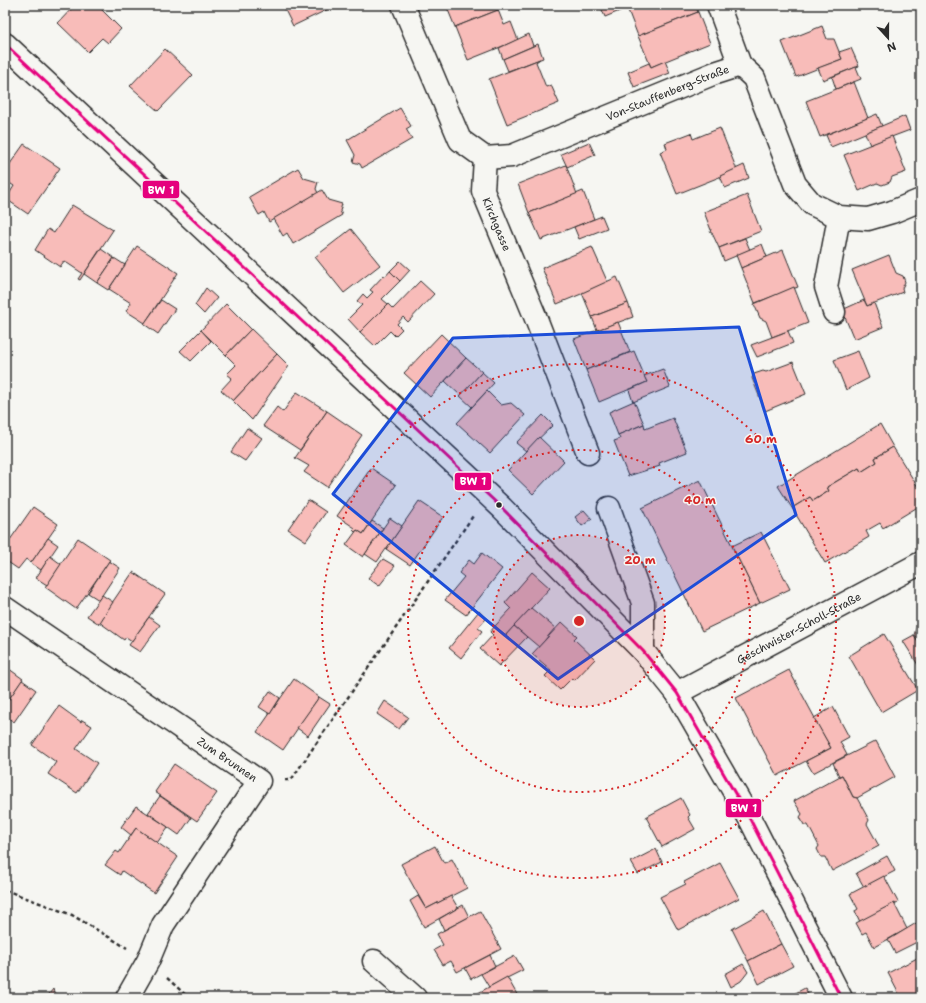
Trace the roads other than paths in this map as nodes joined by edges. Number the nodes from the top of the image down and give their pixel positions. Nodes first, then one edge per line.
1 (403, 5) edge
2 (718, 5) edge
3 (5, 44) edge
4 (740, 65) junction
5 (485, 158) junction
6 (921, 200) edge
7 (839, 217) junction
8 (834, 312) dead end
9 (588, 453) dead end
10 (609, 508) dead end
11 (921, 563) edge
12 (5, 608) edge
13 (643, 651) junction
14 (677, 693) junction
15 (374, 961) dead end
16 (127, 998) edge
17 (415, 998) edge
18 (841, 998) edge

1 - 5 street
2 - 4 street
3 - 13 street
4 - 5 street, Von-Stauffenberg-Straße
4 - 7 street, Von-Stauffenberg-Straße
5 - 9 street, Kirchgasse
6 - 7 street, Von-Stauffenberg-Straße
7 - 8 street
10 - 13 street
11 - 14 street, Geschwister-Scholl-Straße
12 - 16 street, Zum Brunnen
13 - 14 street
14 - 18 street
15 - 17 street

